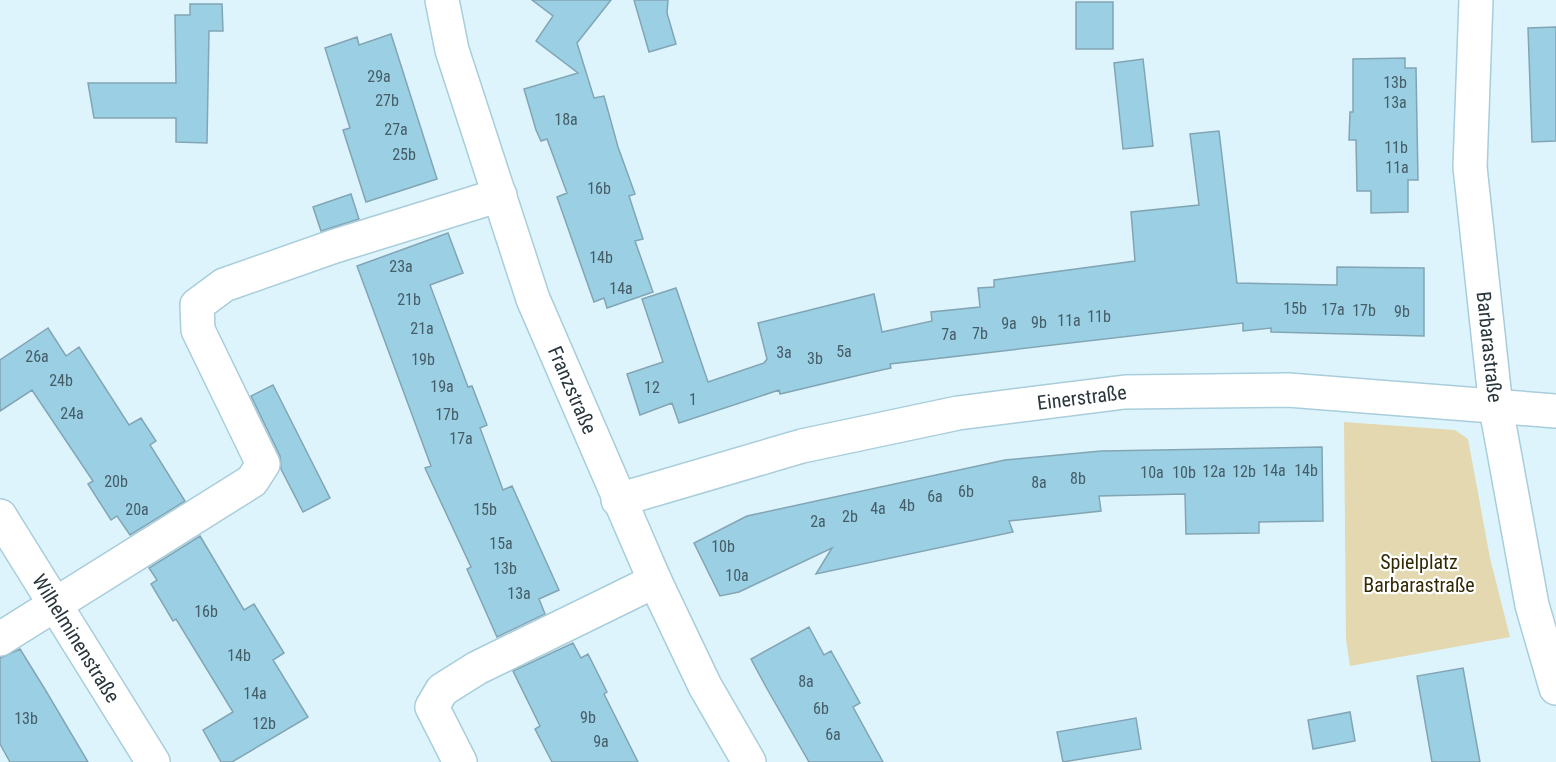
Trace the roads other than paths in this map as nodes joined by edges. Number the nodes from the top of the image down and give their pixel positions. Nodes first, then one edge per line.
1 (442, 0) edge
2 (1476, 0) edge
3 (500, 195) junction
4 (1496, 408) junction
5 (1556, 411) edge
6 (618, 500) junction
7 (0, 516) edge
8 (656, 581) junction
9 (55, 604) junction
10 (0, 639) edge
11 (1556, 688) edge
12 (153, 762) edge
13 (460, 762) edge
14 (749, 762) edge

1 - 3 street, Franzstraße
2 - 4 street, Barbarastraße
3 - 6 street, Franzstraße
3 - 9 street
4 - 5 street, Einerstraße
4 - 6 street, Einerstraße
4 - 11 street, Barbarastraße
6 - 8 street, Franzstraße
7 - 9 street, Wilhelminenstraße
8 - 13 street
8 - 14 street, Franzstraße
9 - 10 street
9 - 12 street, Wilhelminenstraße

